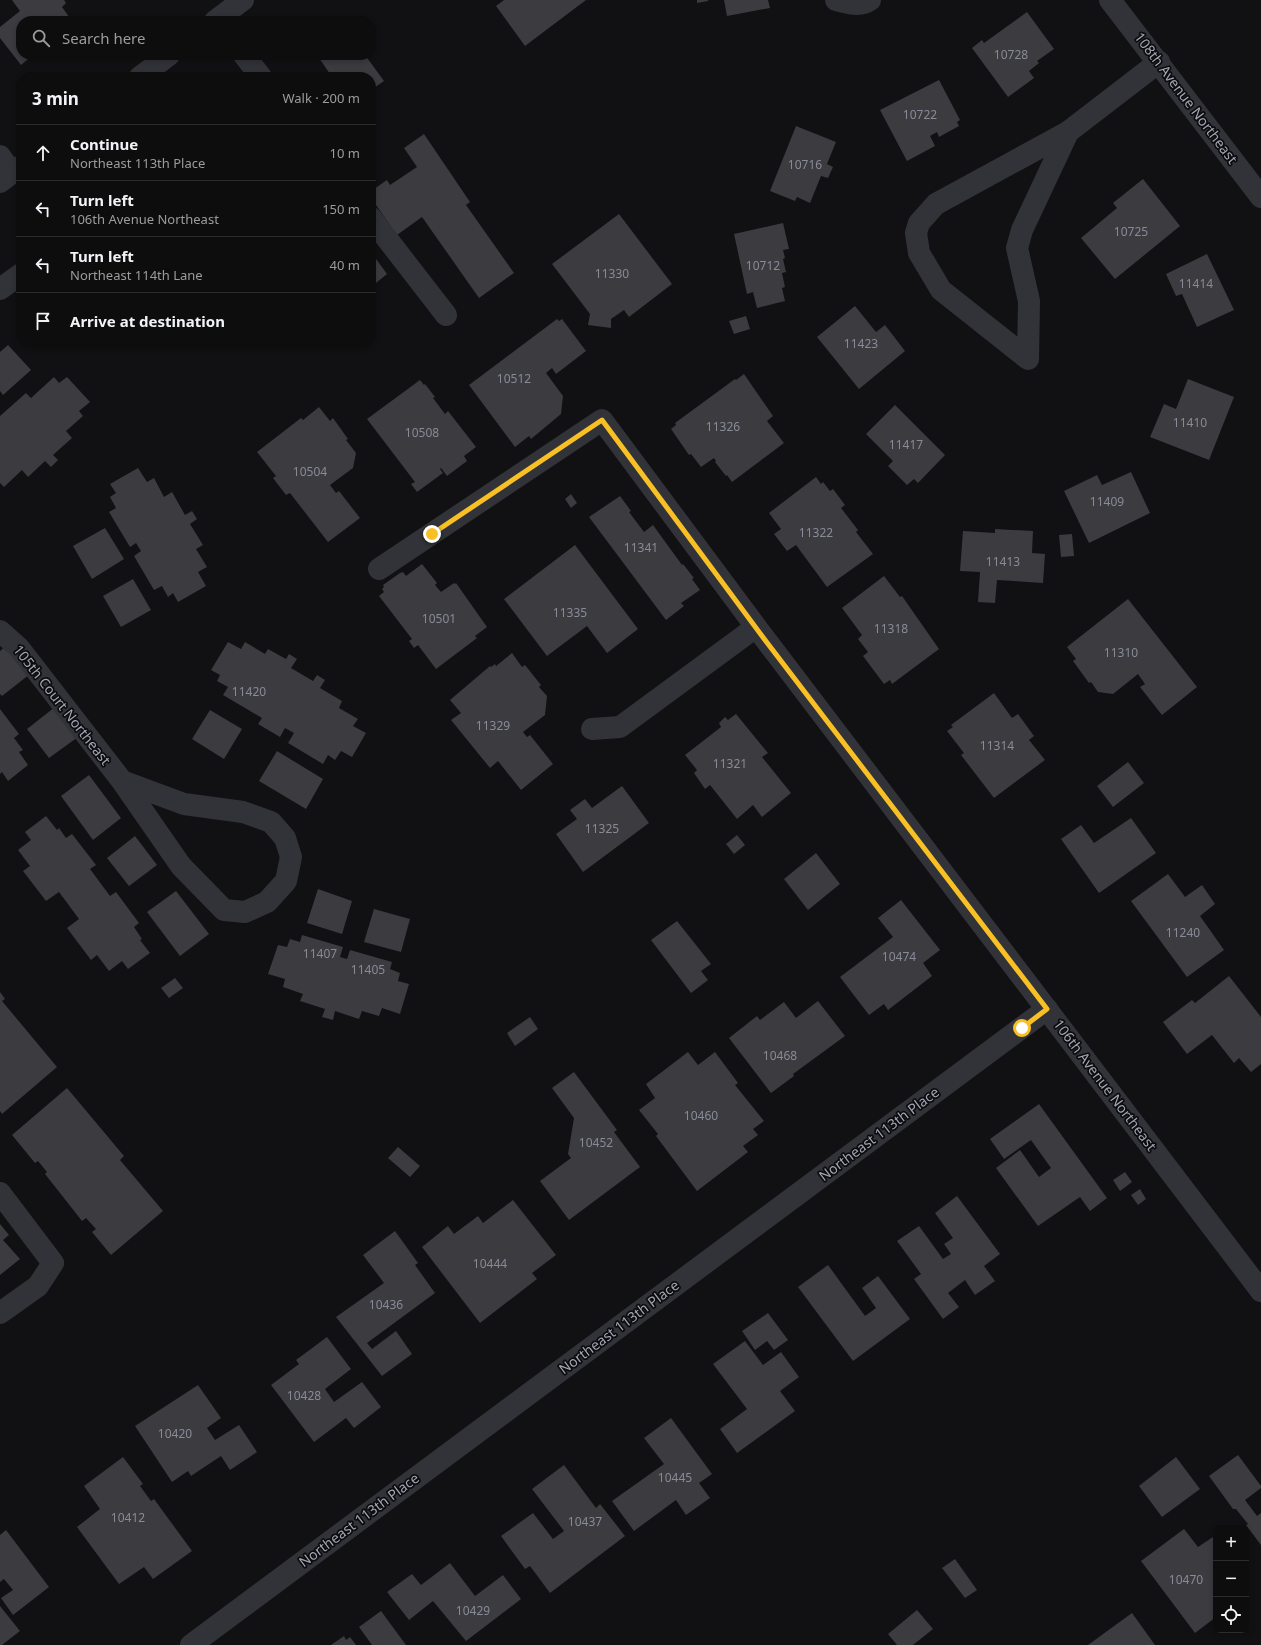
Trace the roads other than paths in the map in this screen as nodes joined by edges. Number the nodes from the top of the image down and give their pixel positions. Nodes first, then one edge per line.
1 (243, 0) edge
2 (836, 0) edge
3 (870, 0) edge
4 (1110, 0) edge
5 (222, 16) edge
6 (162, 60) edge
7 (248, 60) edge
8 (1159, 62) junction
9 (147, 72) edge
10 (257, 72) edge
11 (1068, 132) junction
12 (1261, 197) edge
13 (376, 224) edge
14 (16, 278) edge
15 (0, 289) edge
16 (446, 315) dead end
17 (379, 569) dead end
18 (756, 627) junction
19 (0, 631) edge
20 (592, 728) dead end
21 (122, 781) junction
22 (1047, 1009) junction
23 (0, 1193) edge
24 (1261, 1291) edge
25 (0, 1313) edge
26 (191, 1645) edge

1 - 5 street
2 - 3 street
4 - 8 street, 108th Avenue Northeast
6 - 9 street
7 - 10 street
8 - 11 street
8 - 12 street, 108th Avenue Northeast
11 - 11 street
13 - 16 street
14 - 15 street
17 - 18 street, 106th Avenue Northeast
18 - 20 street
18 - 22 street, 106th Avenue Northeast
19 - 21 street, 105th Court Northeast
21 - 21 street, 105th Court Northeast
22 - 24 street, 106th Avenue Northeast
22 - 26 street, Northeast 113th Place
23 - 25 street

